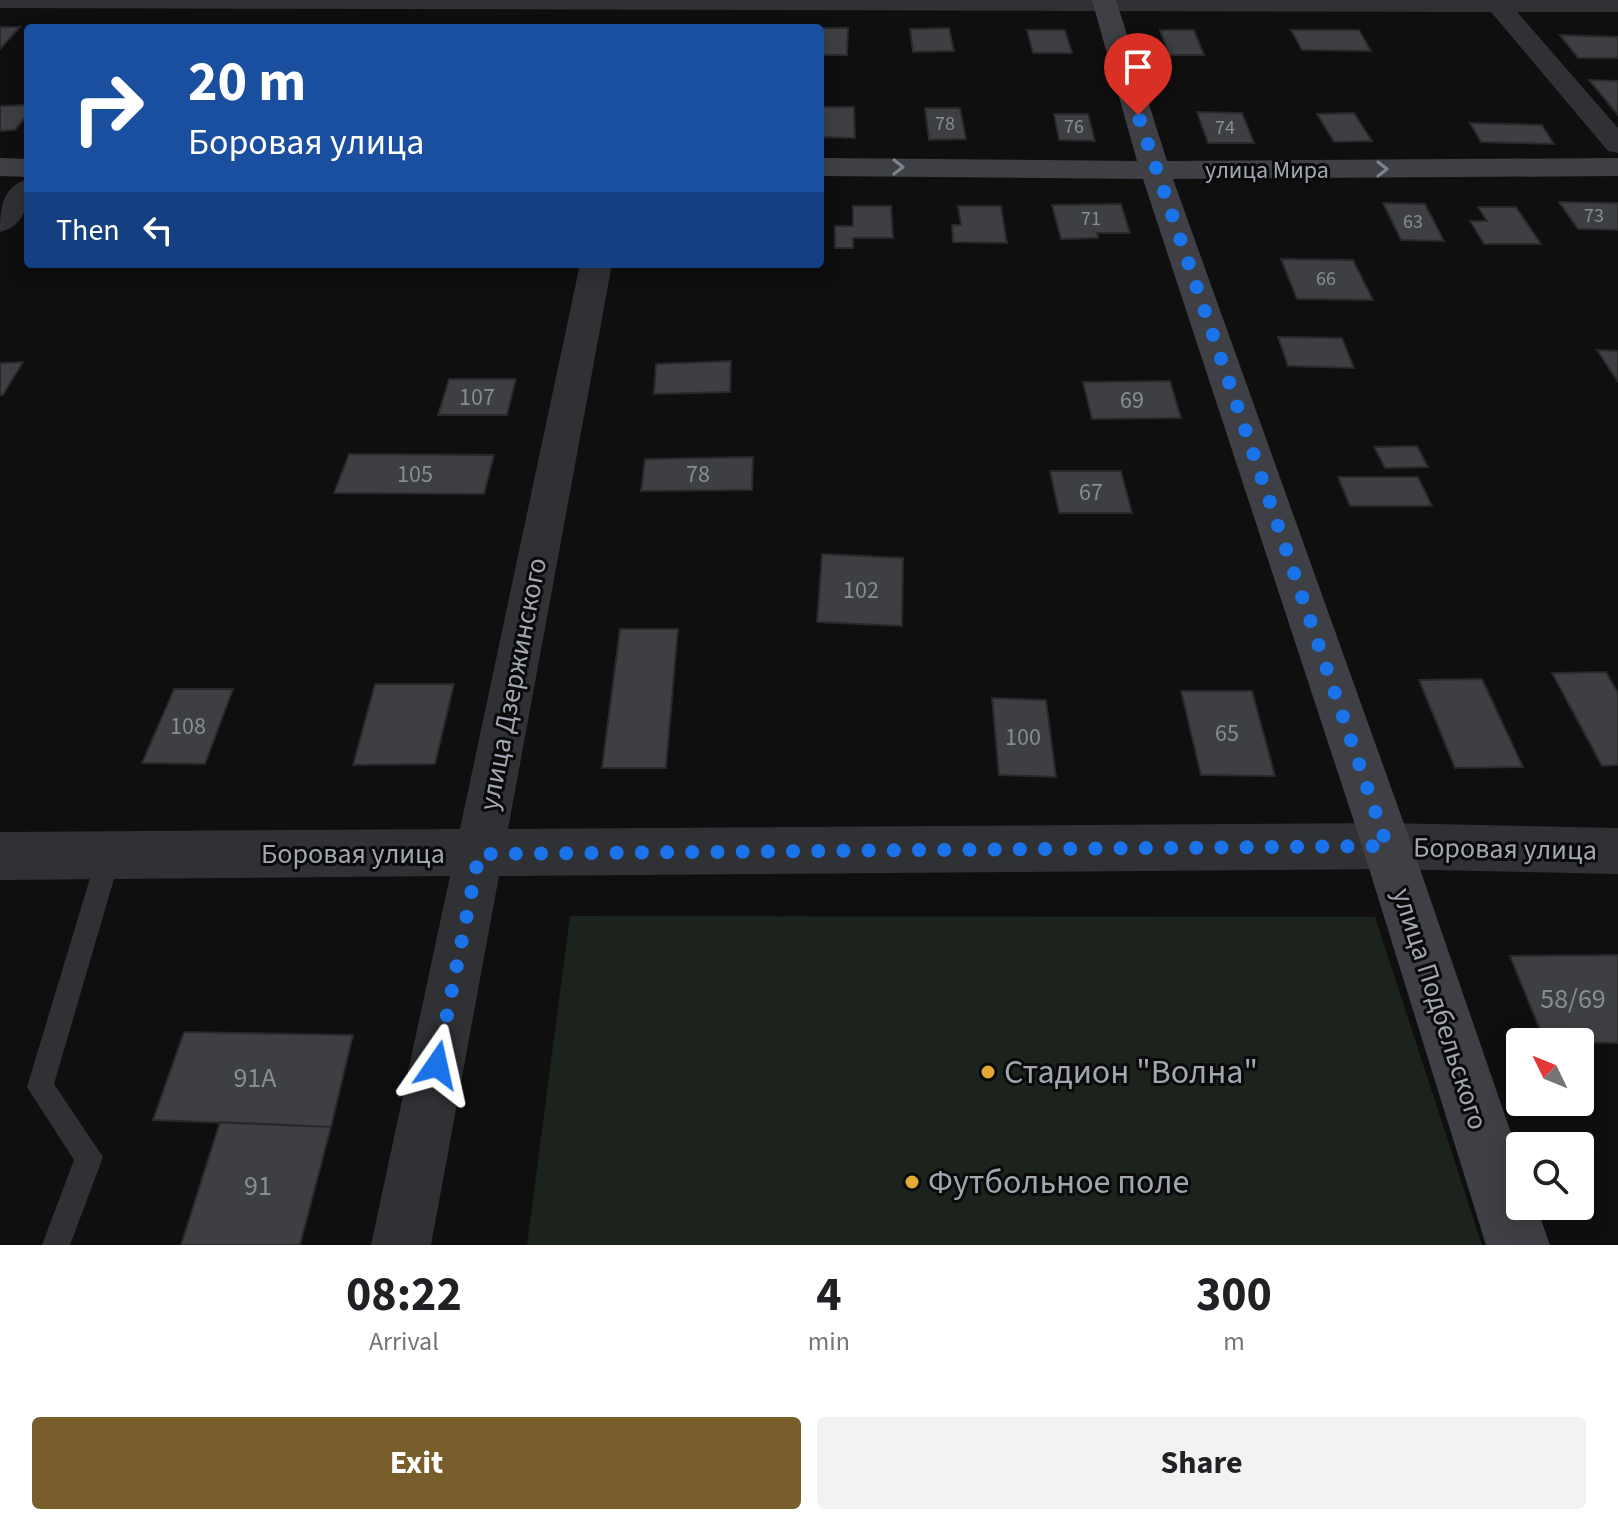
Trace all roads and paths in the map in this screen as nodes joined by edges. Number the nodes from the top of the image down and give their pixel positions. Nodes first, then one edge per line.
1 (0, 1) edge
2 (176, 1) edge
3 (652, 2) edge
4 (1496, 2) edge
5 (1104, 3) edge
6 (1618, 5) edge
7 (158, 24) edge
8 (647, 24) edge
9 (1618, 145) edge
10 (0, 167) edge
11 (824, 167) edge
12 (1618, 167) edge
13 (24, 168) edge
14 (1155, 170) junction
15 (24, 193) edge
16 (0, 223) edge
17 (595, 268) edge
18 (1387, 846) junction
19 (1618, 851) edge
20 (479, 854) junction
21 (109, 855) junction
22 (0, 856) edge
23 (56, 1245) edge
24 (401, 1245) edge
25 (1518, 1245) edge

1 - 2 street
2 - 3 street
2 - 7 street
3 - 5 street
3 - 8 street
4 - 5 street
4 - 6 street
4 - 9 street
5 - 14 main road, улица Подбельского
10 - 13 main road
11 -> 14 main road, улица Мира
14 -> 12 main road, улица Мира
14 - 18 main road, улица Подбельского
15 - 16 street
17 - 20 street, улица Дзержинского
18 - 19 street, Боровая улица
18 - 20 street, Боровая улица
18 - 25 main road, улица Подбельского
20 - 21 street, Боровая улица
20 - 24 street, улица Дзержинского
21 - 22 street, Боровая улица
21 - 23 lane

